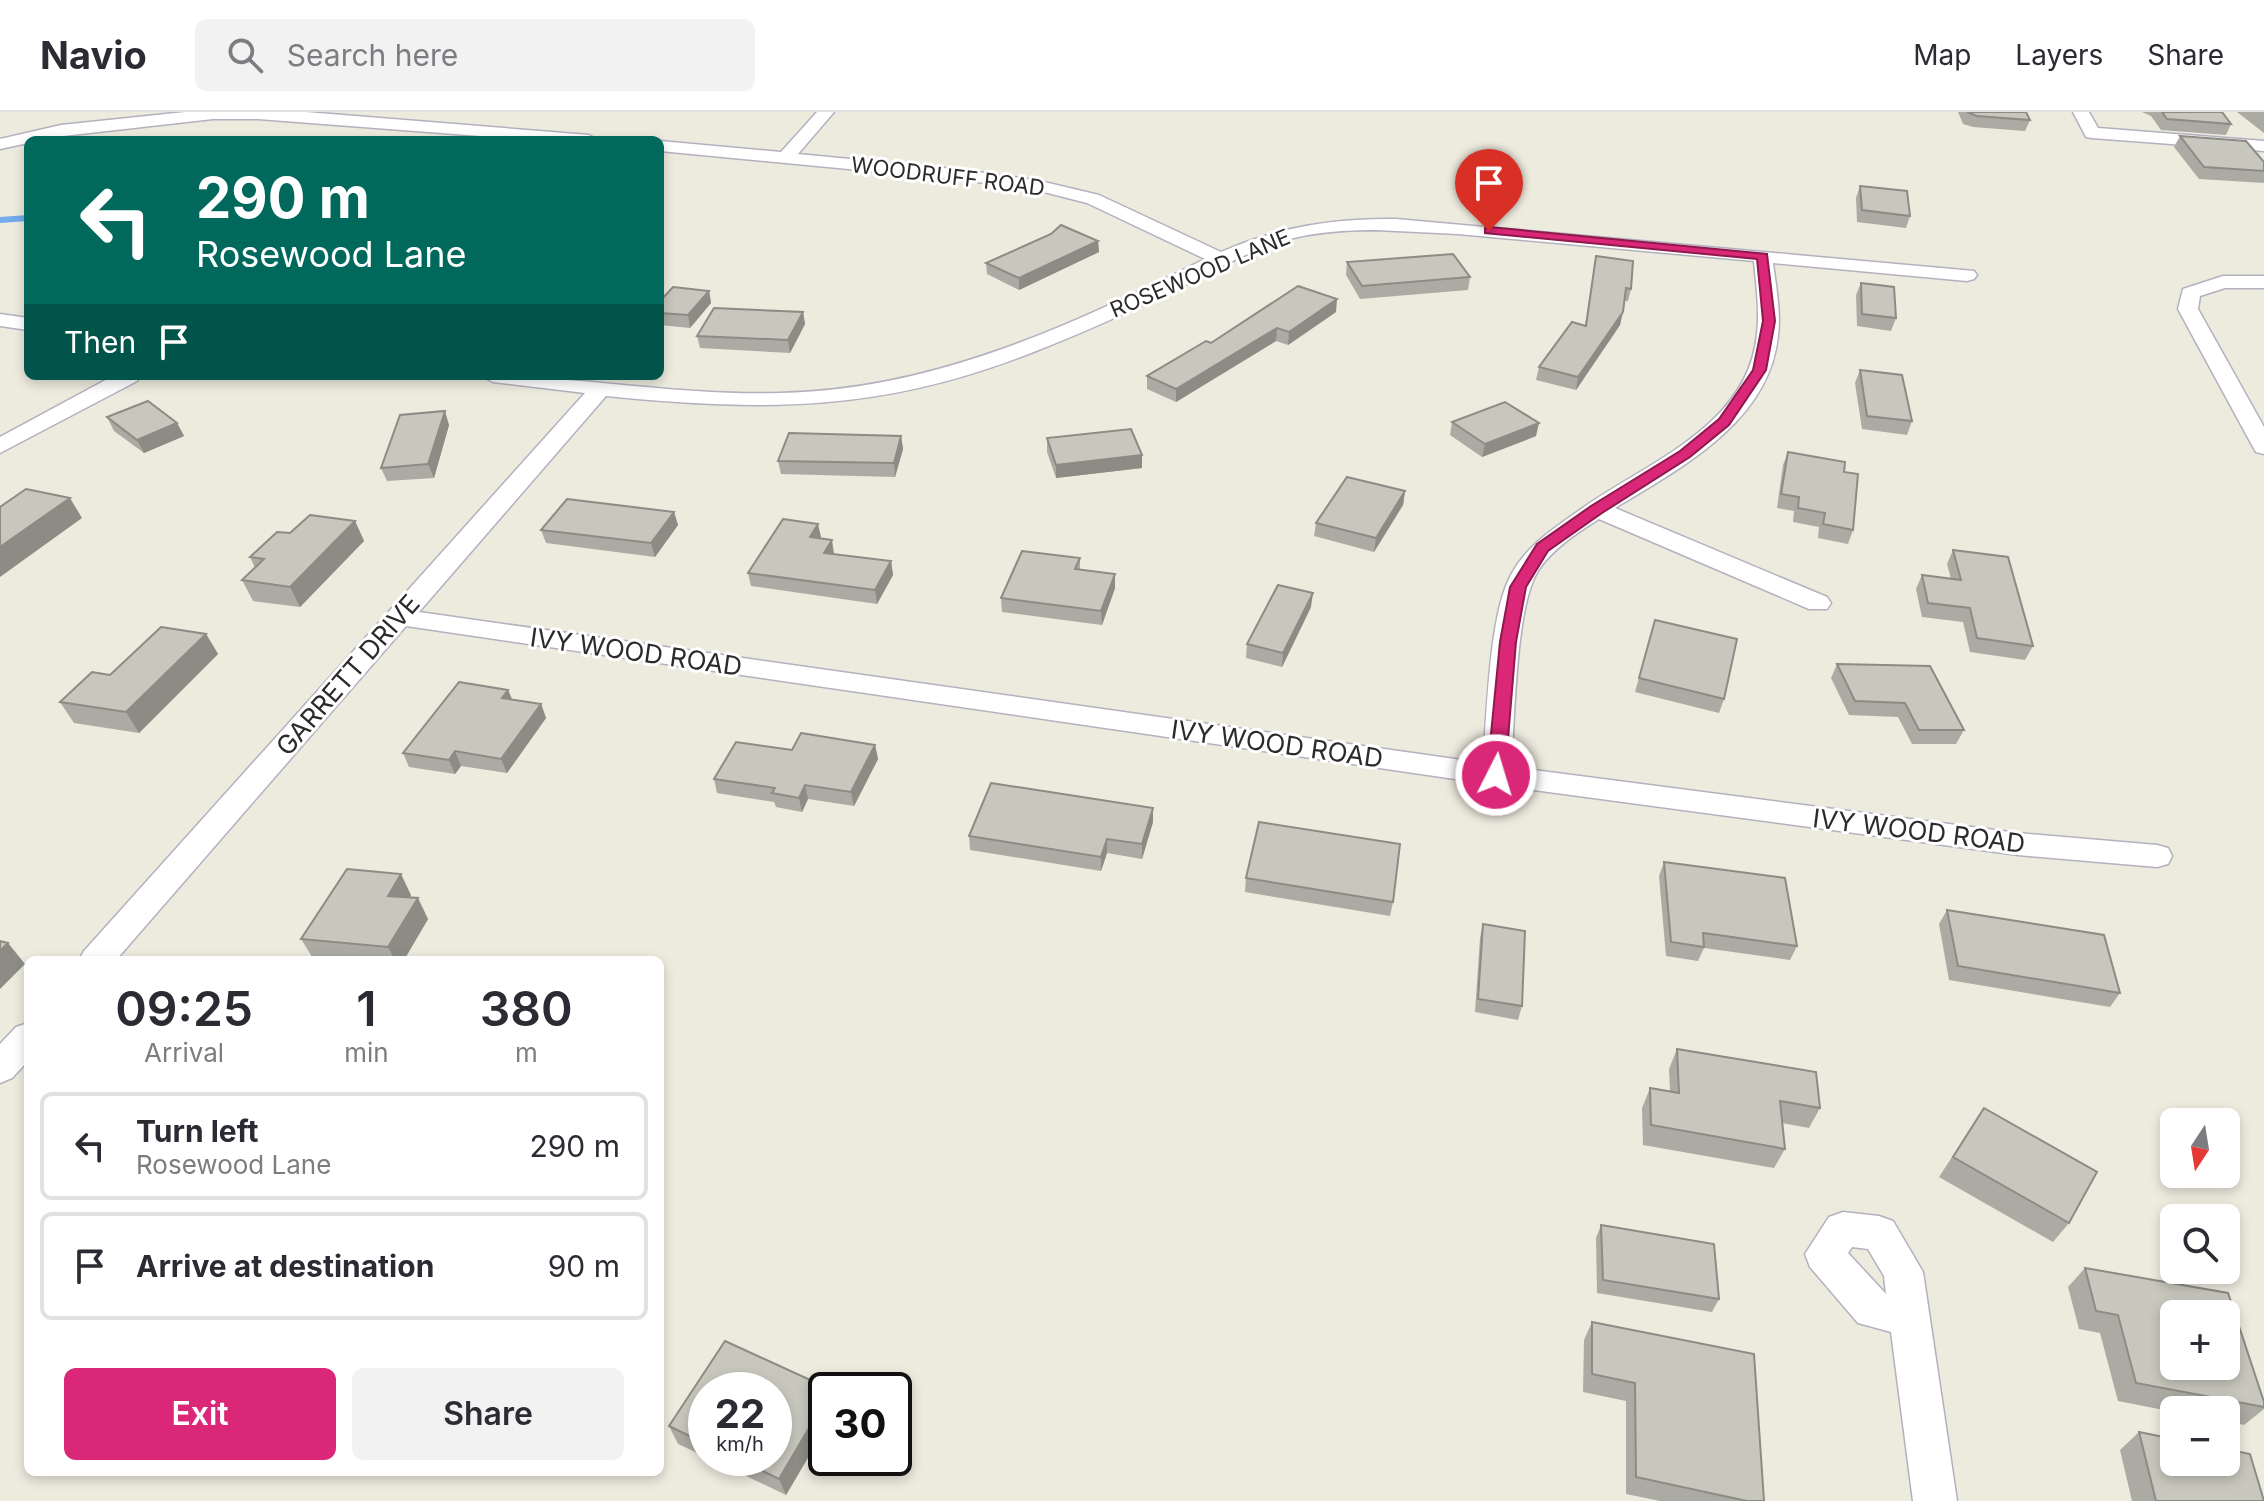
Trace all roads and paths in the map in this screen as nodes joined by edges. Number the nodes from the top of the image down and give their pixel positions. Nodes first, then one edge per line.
1 (57, 112) edge
2 (826, 112) edge
3 (2081, 112) edge
4 (61, 130) junction
5 (35, 136) edge
6 (538, 136) edge
7 (24, 138) edge
8 (0, 144) edge
9 (664, 146) edge
10 (2264, 146) edge
11 (786, 157) junction
12 (1763, 256) junction
13 (1222, 260) junction
14 (1967, 275) dead end
15 (2264, 282) edge
16 (0, 320) edge
17 (24, 323) edge
18 (122, 380) edge
19 (524, 380) edge
20 (600, 390) junction
21 (2238, 402) junction
22 (2264, 404) edge
23 (0, 446) edge
24 (2264, 447) edge
25 (1596, 509) junction
26 (1818, 603) dead end
27 (398, 617) junction
28 (1496, 775) junction
29 (2157, 856) dead end
30 (100, 956) edge
31 (24, 1041) edge
32 (0, 1068) edge
33 (1909, 1317) junction
34 (1935, 1501) edge

1 - 4 street
2 - 11 street
3 - 10 street
4 - 5 street
4 - 6 street
7 - 8 street
9 - 11 street, WOODRUFF ROAD
11 - 13 street, WOODRUFF ROAD
12 - 13 street, ROSEWOOD LANE
12 - 14 street, ROSEWOOD LANE
12 - 25 street
13 - 20 street, ROSEWOOD LANE
15 - 21 street
16 - 17 street
18 - 23 street
19 - 20 street, ROSEWOOD LANE
20 - 27 street, GARRETT DRIVE
21 - 22 street
21 - 24 street
25 - 26 street
25 - 28 street
27 - 28 street, IVY WOOD ROAD
27 - 30 street, GARRETT DRIVE
28 - 29 street, IVY WOOD ROAD
31 - 32 street
33 - 33 street
33 - 34 street

